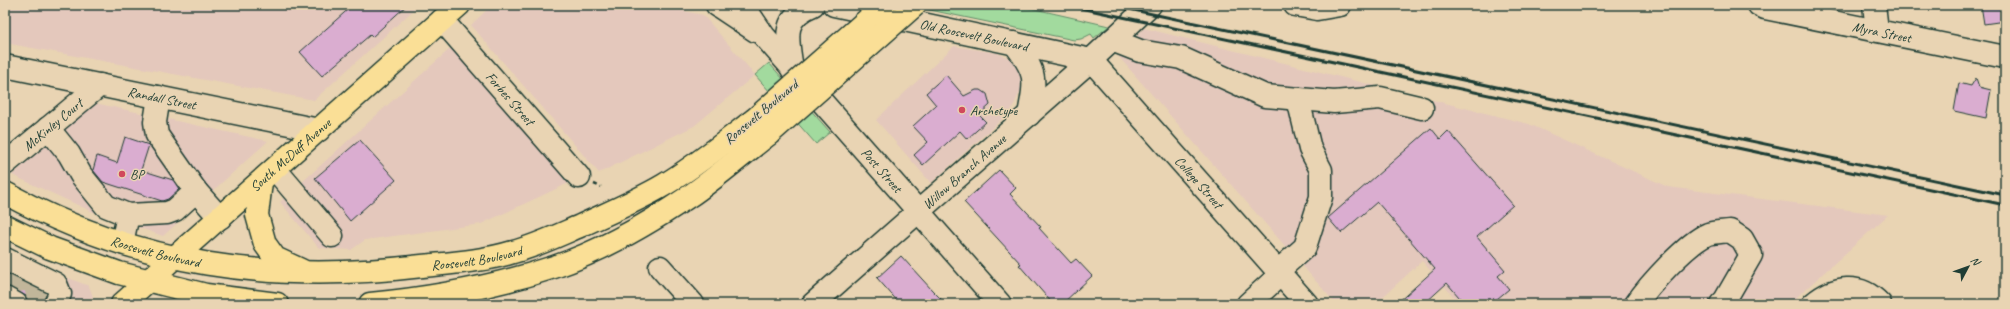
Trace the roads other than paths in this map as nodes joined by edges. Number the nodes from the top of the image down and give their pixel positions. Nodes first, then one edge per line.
1 (459, 5) edge
2 (717, 5) edge
3 (743, 5) edge
4 (813, 5) edge
5 (834, 5) edge
6 (884, 5) edge
7 (914, 5) edge
8 (1150, 5) edge
9 (1295, 5) edge
10 (1340, 5) edge
11 (1759, 5) edge
12 (1874, 5) edge
13 (442, 20) junction
14 (1877, 30) junction
15 (764, 36) junction
16 (1112, 40) junction
17 (1014, 42) junction
18 (2005, 57) edge
19 (1091, 60) junction
20 (5, 66) edge
21 (792, 69) junction
22 (100, 84) junction
23 (159, 97) junction
24 (1298, 99) junction
25 (1422, 108) dead end
26 (1029, 115) junction
27 (762, 126) junction
28 (48, 128) junction
29 (319, 130) junction
30 (5, 164) edge
31 (268, 176) junction
32 (579, 177) dead end
33 (196, 191) junction
34 (5, 193) edge
35 (918, 211) junction
36 (128, 215) junction
37 (220, 218) junction
38 (5, 226) edge
39 (332, 236) dead end
40 (122, 243) junction
41 (50, 248) junction
42 (175, 258) junction
43 (660, 267) dead end
44 (1279, 272) junction
45 (309, 274) junction
46 (149, 281) junction
47 (22, 290) tunnel mouth
48 (122, 304) edge
49 (277, 304) edge
50 (370, 304) edge
51 (693, 304) edge
52 (813, 304) edge
53 (1000, 304) edge
54 (1248, 304) edge
55 (1307, 304) edge
56 (1636, 304) edge
57 (1721, 304) edge
58 (1814, 304) edge
59 (1880, 304) edge

1 - 13 main road, South McDuff Avenue
2 - 15 street, Post Street
3 - 15 street, Post Street
4 - 21 street
5 - 17 street, Old Roosevelt Boulevard
6 - 27 main road, Roosevelt Boulevard, bridge
7 - 27 main road, Roosevelt Boulevard, bridge
8 - 16 street, Willow Branch Avenue
9 - 10 street
11 - 14 street, Myra Street
12 - 14 street
13 - 29 main road, South McDuff Avenue
13 - 32 street, Forbes Street
14 - 18 street, Myra Street
15 - 21 street, Post Street
16 - 19 street, Willow Branch Avenue
16 - 24 street
17 - 19 street, Old Roosevelt Boulevard
17 - 26 street
19 - 26 street, Willow Branch Avenue
19 - 44 street, College Street
20 - 22 street, Randall Street
21 - 35 street, Post Street
22 - 23 street, Randall Street
22 - 28 street, McKinley Court
23 - 29 street, Randall Street
23 - 33 street
24 - 25 street
24 - 44 street
26 - 35 street, Willow Branch Avenue
27 - 45 main road, Roosevelt Boulevard
27 - 50 main road, Roosevelt Boulevard
28 - 30 street, McKinley Court
28 - 36 street
29 - 31 main road, South McDuff Avenue
31 - 37 main road, South McDuff Avenue
31 - 39 street
31 - 45 main road
33 - 36 street
33 - 37 street
34 - 40 main road, Roosevelt Boulevard
35 - 52 street, Willow Branch Avenue
35 - 53 street, Post Street
36 - 40 street
37 - 42 main road, South McDuff Avenue
38 - 41 main road
40 - 42 main road, Roosevelt Boulevard
41 - 46 main road
41 - 47 street
42 - 45 main road, Roosevelt Boulevard
42 - 46 main road, South McDuff Avenue
43 - 51 street
44 - 54 street
44 - 55 street, College Street
46 - 48 main road, South McDuff Avenue
46 - 49 main road
56 - 57 street
58 - 59 street

